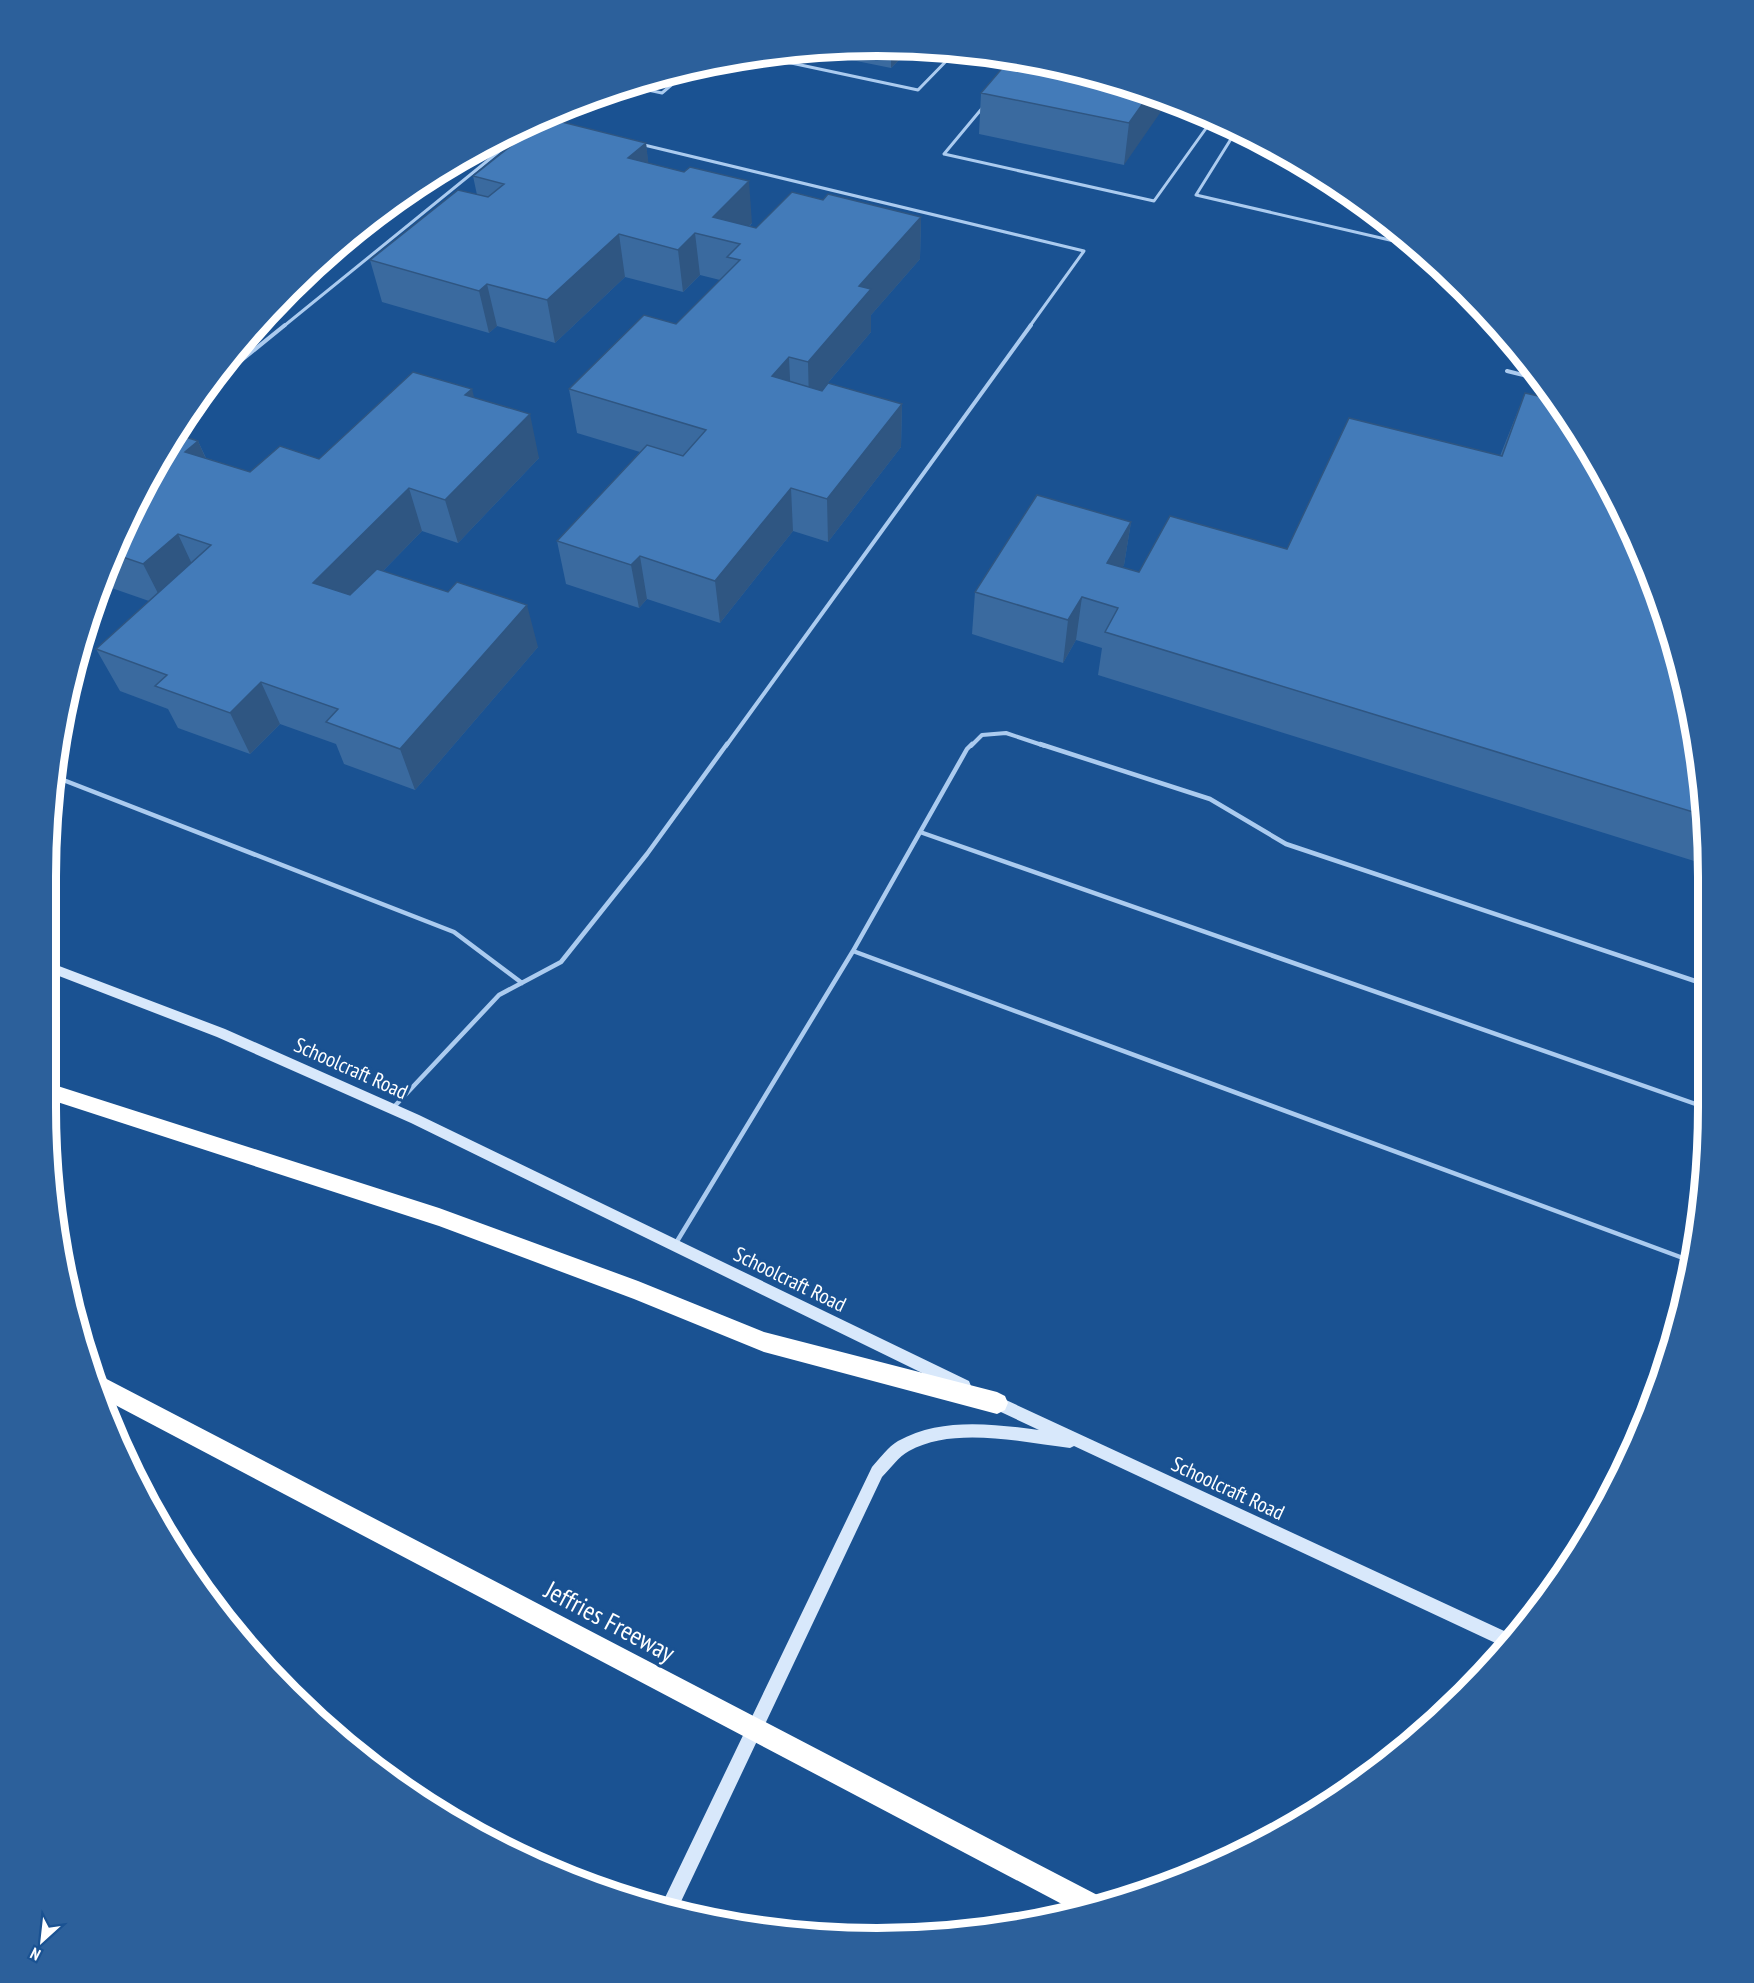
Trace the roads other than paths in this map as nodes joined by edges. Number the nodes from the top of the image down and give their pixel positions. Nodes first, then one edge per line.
1 (948, 59) edge
2 (784, 61) edge
3 (677, 80) edge
4 (644, 89) edge
5 (986, 103) dead end
6 (1208, 126) edge
7 (1232, 137) edge
8 (511, 141) edge
9 (633, 142) edge
10 (1394, 241) dead end
11 (233, 367) edge
12 (1507, 372) dead end
13 (1529, 377) edge
14 (62, 779) edge
15 (921, 832) junction
16 (854, 951) junction
17 (56, 970) edge
18 (522, 982) junction
19 (1698, 982) edge
20 (56, 1093) edge
21 (1698, 1105) edge
22 (392, 1109) junction
23 (674, 1246) junction
24 (1684, 1258) edge
25 (106, 1389) edge
26 (997, 1403) junction
27 (1080, 1442) junction
28 (1503, 1639) edge
29 (1084, 1901) edge
30 (672, 1902) edge

1 - 2 lane
3 - 4 lane
5 - 6 lane
7 - 10 lane
8 - 11 lane
9 - 18 lane
12 - 13 lane
14 - 18 lane
15 - 16 lane
15 - 19 lane
15 - 21 lane
16 - 23 lane
16 - 24 lane
17 - 22 main road, Schoolcraft Road
18 - 22 lane
20 - 26 highway
22 - 23 main road, Schoolcraft Road
23 - 26 main road, Schoolcraft Road
25 - 29 highway, Jeffries Freeway
26 - 27 main road, Schoolcraft Road
27 - 28 main road, Schoolcraft Road
27 - 30 main road

